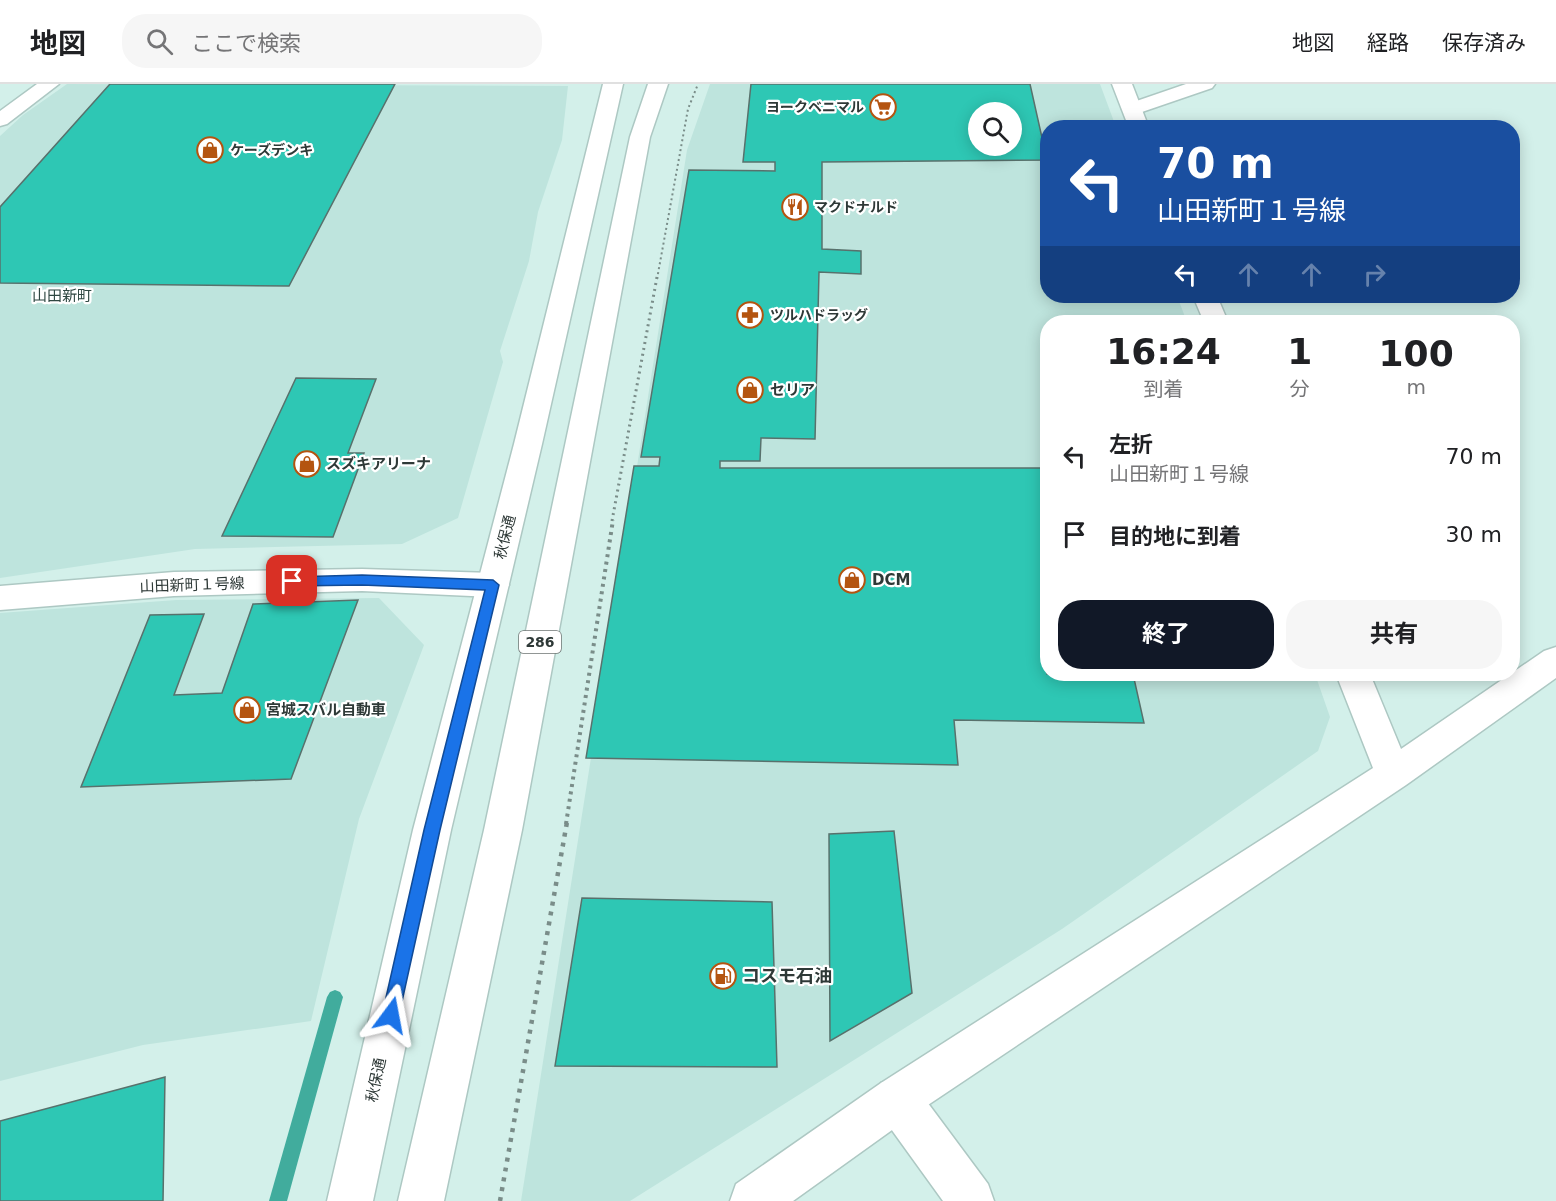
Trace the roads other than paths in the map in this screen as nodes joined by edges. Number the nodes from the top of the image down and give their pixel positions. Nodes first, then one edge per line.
1 (49, 84) edge
2 (613, 84) edge
3 (658, 84) edge
4 (1122, 84) edge
5 (1205, 84) edge
6 (1136, 118) edge
7 (0, 120) edge
8 (493, 585) junction
9 (0, 598) edge
10 (1556, 660) edge
11 (1356, 681) edge
12 (1393, 774) junction
13 (897, 1099) junction
14 (350, 1201) edge
15 (421, 1201) edge
16 (753, 1201) edge
17 (971, 1201) edge

1 - 7 main road
2 - 8 main road, 秋保通
3 - 15 main road, 286
4 - 6 main road
5 - 6 main road
8 - 9 main road, 山田新町１号線
8 - 14 main road, 秋保通
10 - 12 main road
11 - 12 main road
12 - 13 main road
13 - 16 main road
13 - 17 main road

